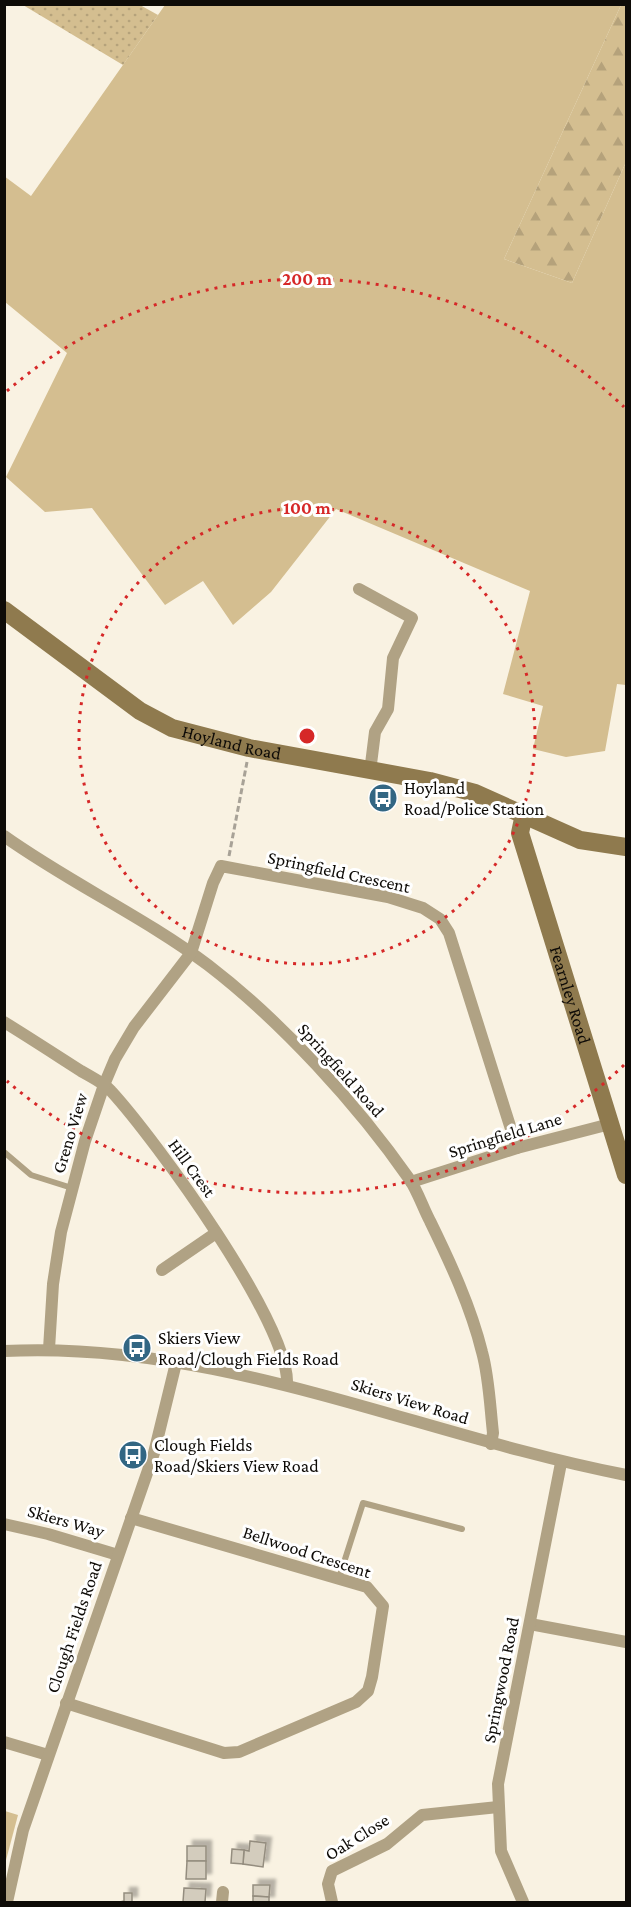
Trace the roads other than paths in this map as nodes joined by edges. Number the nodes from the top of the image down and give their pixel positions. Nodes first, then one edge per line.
1 (359, 589) dead end
2 (4, 610) edge
3 (370, 772) junction
4 (524, 814) junction
5 (4, 836) edge
6 (627, 847) edge
7 (191, 953) junction
8 (4, 1022) edge
9 (104, 1085) junction
10 (610, 1124) junction
11 (517, 1148) junction
12 (4, 1152) edge
13 (627, 1175) edge
14 (411, 1182) junction
15 (73, 1188) junction
16 (216, 1233) junction
17 (162, 1270) dead end
18 (49, 1349) junction
19 (4, 1351) edge
20 (177, 1363) junction
21 (287, 1385) junction
22 (490, 1444) junction
23 (561, 1463) junction
24 (627, 1475) edge
25 (131, 1518) junction
26 (4, 1524) edge
27 (462, 1529) dead end
28 (118, 1555) junction
29 (339, 1578) junction
30 (530, 1624) junction
31 (627, 1642) edge
32 (66, 1703) junction
33 (4, 1742) edge
34 (48, 1755) junction
35 (498, 1807) junction
36 (7, 1902) edge
37 (332, 1902) edge
38 (524, 1902) edge

1 - 3 street
2 - 3 main road, Hoyland Road
3 - 4 main road, Hoyland Road
4 - 6 main road, Hoyland Road
4 - 10 main road, Fearnley Road
5 - 7 street, Springfield Road
7 - 9 street, Greno View
7 - 11 street, Springfield Crescent
7 - 14 street, Springfield Road
8 - 9 street, Hill Crest
9 - 15 street, Greno View
9 - 16 street, Hill Crest
10 - 11 street, Springfield Lane
10 - 13 main road, Fearnley Road
11 - 14 street, Springfield Lane
12 - 15 lane
14 - 22 street, Springfield Road
15 - 18 street, Greno View
16 - 17 street
16 - 21 street, Hill Crest
18 - 19 street, Skiers View Road
18 - 20 street, Skiers View Road
20 - 21 street, Skiers View Road
20 - 25 street, Clough Fields Road
21 - 22 street, Skiers View Road
22 - 23 street, Skiers View Road
23 - 24 street, Skiers View Road
23 - 30 street, Springwood Road
25 - 28 street, Clough Fields Road
25 - 29 street, Bellwood Crescent
26 - 28 street, Skiers Way
27 - 29 lane
28 - 32 street, Clough Fields Road
29 - 32 street, Bellwood Crescent
30 - 31 street
30 - 35 street, Springwood Road
32 - 34 street, Clough Fields Road
33 - 34 street
34 - 36 street, Clough Fields Road
35 - 37 street, Oak Close
35 - 38 street, Springwood Road

